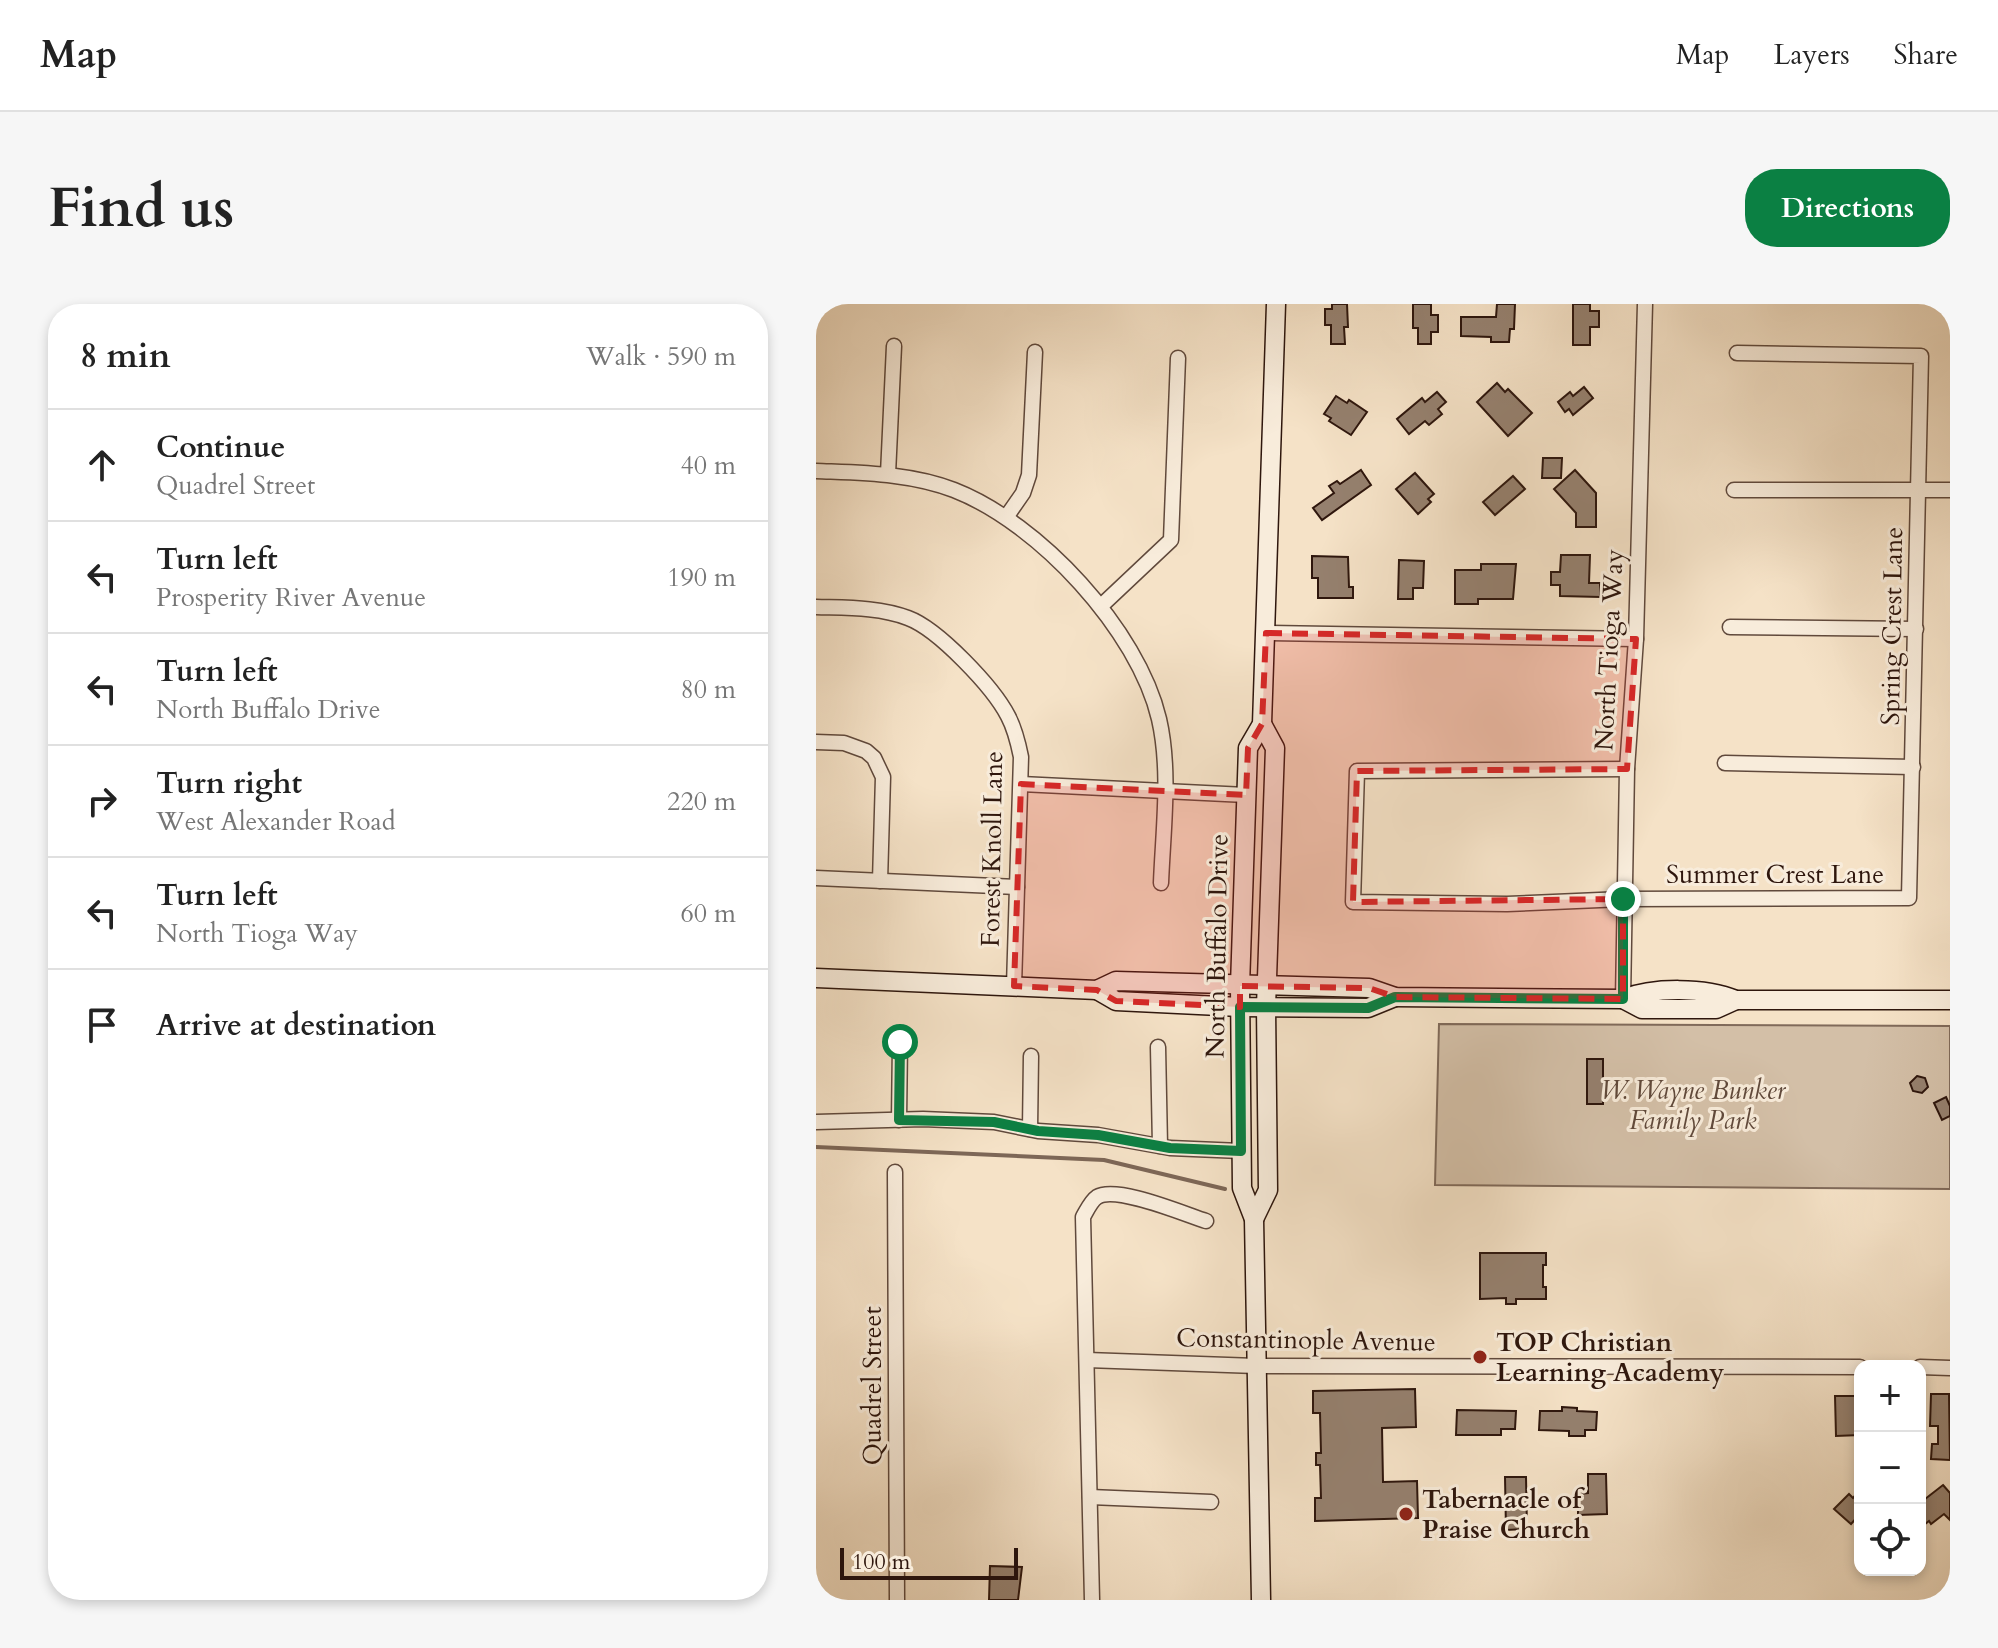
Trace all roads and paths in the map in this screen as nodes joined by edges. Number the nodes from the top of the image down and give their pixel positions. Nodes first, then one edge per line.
1 (1276, 304) edge
2 (1645, 304) edge
3 (894, 346) dead end
4 (1035, 352) dead end
5 (1737, 353) dead end
6 (1178, 358) dead end
7 (816, 471) edge
8 (888, 474) junction
9 (1918, 489) junction
10 (1734, 490) dead end
11 (1950, 490) edge
12 (1007, 516) junction
13 (1101, 606) junction
14 (816, 607) edge
15 (1730, 627) dead end
16 (1916, 629) junction
17 (1266, 633) junction
18 (1636, 639) junction
19 (1262, 724) junction
20 (816, 742) edge
21 (1725, 763) dead end
22 (1913, 767) junction
23 (1627, 769) junction
24 (1021, 784) junction
25 (1164, 790) junction
26 (1246, 795) junction
27 (816, 878) edge
28 (880, 881) junction
29 (1161, 883) dead end
30 (1017, 887) junction
31 (1909, 898) joint
32 (1623, 899) junction
33 (816, 978) edge
34 (1014, 986) junction
35 (1240, 986) junction
36 (1267, 987) junction
37 (1097, 990) junction
38 (1395, 997) junction
39 (1623, 999) junction
40 (1950, 1000) edge
41 (1240, 1007) junction
42 (1266, 1007) junction
43 (900, 1042) dead end
44 (1158, 1047) dead end
45 (1031, 1056) dead end
46 (899, 1120) junction
47 (816, 1122) edge
48 (1030, 1129) junction
49 (1160, 1146) junction
50 (1241, 1151) junction
51 (895, 1172) dead end
52 (1254, 1219) junction
53 (1206, 1221) dead end
54 (1087, 1360) junction
55 (1256, 1366) junction
56 (1854, 1367) edge
57 (1926, 1367) edge
58 (1950, 1368) edge
59 (1090, 1497) junction
60 (1211, 1502) dead end
61 (897, 1600) edge
62 (1092, 1600) edge
63 (1261, 1600) edge

1 - 17 main road, North Buffalo Drive
2 - 18 street, North Tioga Way
3 - 8 street
4 - 12 street
5 - 9 street, Spring Crest Lane
6 - 13 street
7 - 8 street
8 - 12 street
9 - 10 street
9 - 11 street
9 - 16 street, Spring Crest Lane
12 - 13 street
13 - 25 street
14 - 24 street, Forest Knoll Lane
15 - 16 street
16 - 22 street, Spring Crest Lane
17 - 18 street
17 - 19 main road, North Buffalo Drive
18 - 23 street, North Tioga Way
19 - 26 main road, North Buffalo Drive
19 - 36 main road, North Buffalo Drive
20 - 28 street
21 - 22 street
22 - 31 street, Spring Crest Lane
23 - 32 street, North Tioga Way
23 - 32 street, Summer Crest Lane
24 - 25 street
24 - 30 street, Forest Knoll Lane
25 - 26 street
25 - 29 street
26 - 35 main road, North Buffalo Drive
27 - 28 street
28 - 30 street
30 - 34 street, Forest Knoll Lane
31 - 32 street, Summer Crest Lane
32 - 39 street, North Tioga Way
33 - 34 main road
34 - 37 main road
35 - 36 main road
35 - 37 main road
35 - 41 main road, North Buffalo Drive
36 - 38 main road
36 - 42 main road, North Buffalo Drive
37 - 41 main road
38 - 39 main road
38 - 42 main road
39 - 40 main road
41 - 42 main road
41 - 50 main road, North Buffalo Drive
42 - 52 main road, North Buffalo Drive
43 - 46 street
44 - 49 street
45 - 48 street
46 - 47 street
46 - 48 street
48 - 49 street
49 - 50 street
50 - 52 main road, North Buffalo Drive
51 - 61 street, Quadrel Street
52 - 55 main road, North Buffalo Drive
53 - 54 street
54 - 55 street, Constantinople Avenue
54 - 59 street
55 - 56 street, Constantinople Avenue
55 - 63 main road, North Buffalo Drive
57 - 58 street
59 - 60 street
59 - 62 street

